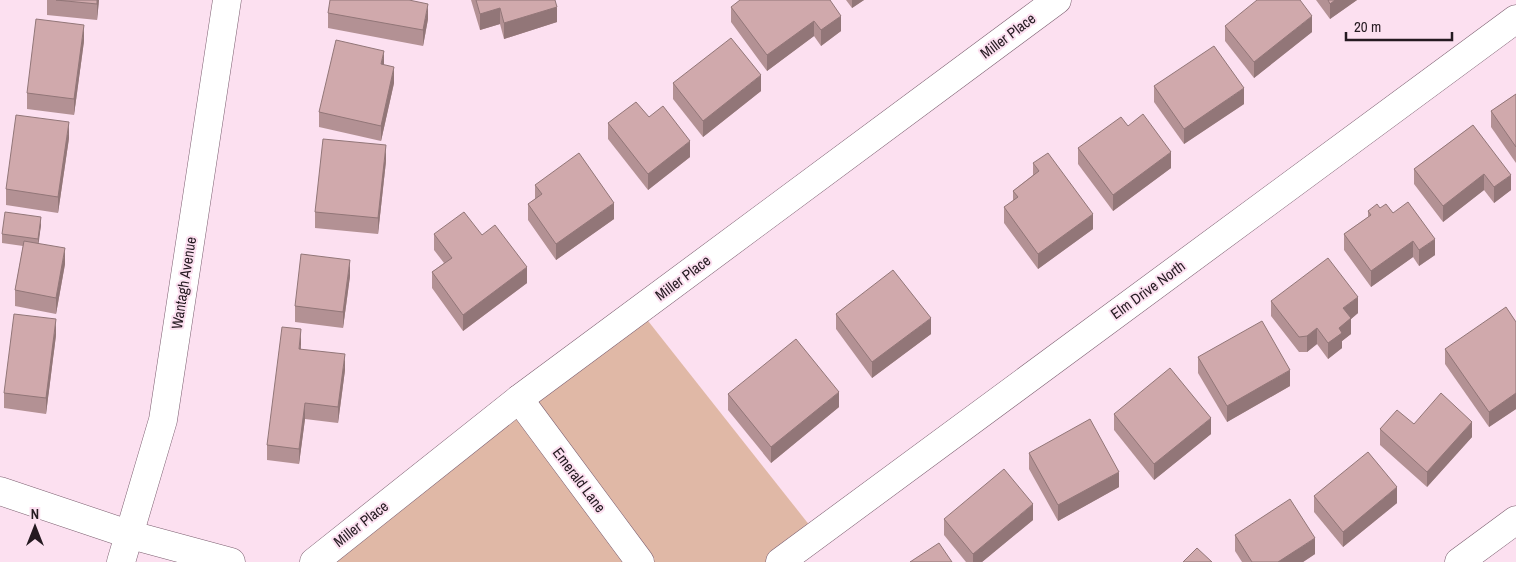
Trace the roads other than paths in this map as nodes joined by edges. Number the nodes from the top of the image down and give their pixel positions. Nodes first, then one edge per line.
1 (227, 0) edge
2 (1057, 0) edge
3 (1516, 19) edge
4 (519, 399) junction
5 (0, 491) edge
6 (1516, 520) edge
7 (131, 534) junction
8 (122, 562) edge
9 (231, 562) edge
10 (314, 562) edge
11 (640, 562) edge
12 (780, 562) edge
13 (1459, 562) edge

1 - 7 street, Wantagh Avenue
2 - 4 street, Miller Place
3 - 12 street, Elm Drive North
4 - 10 street, Miller Place
4 - 11 street, Emerald Lane
5 - 7 street
6 - 13 street
7 - 8 street, Wantagh Avenue
7 - 9 street

